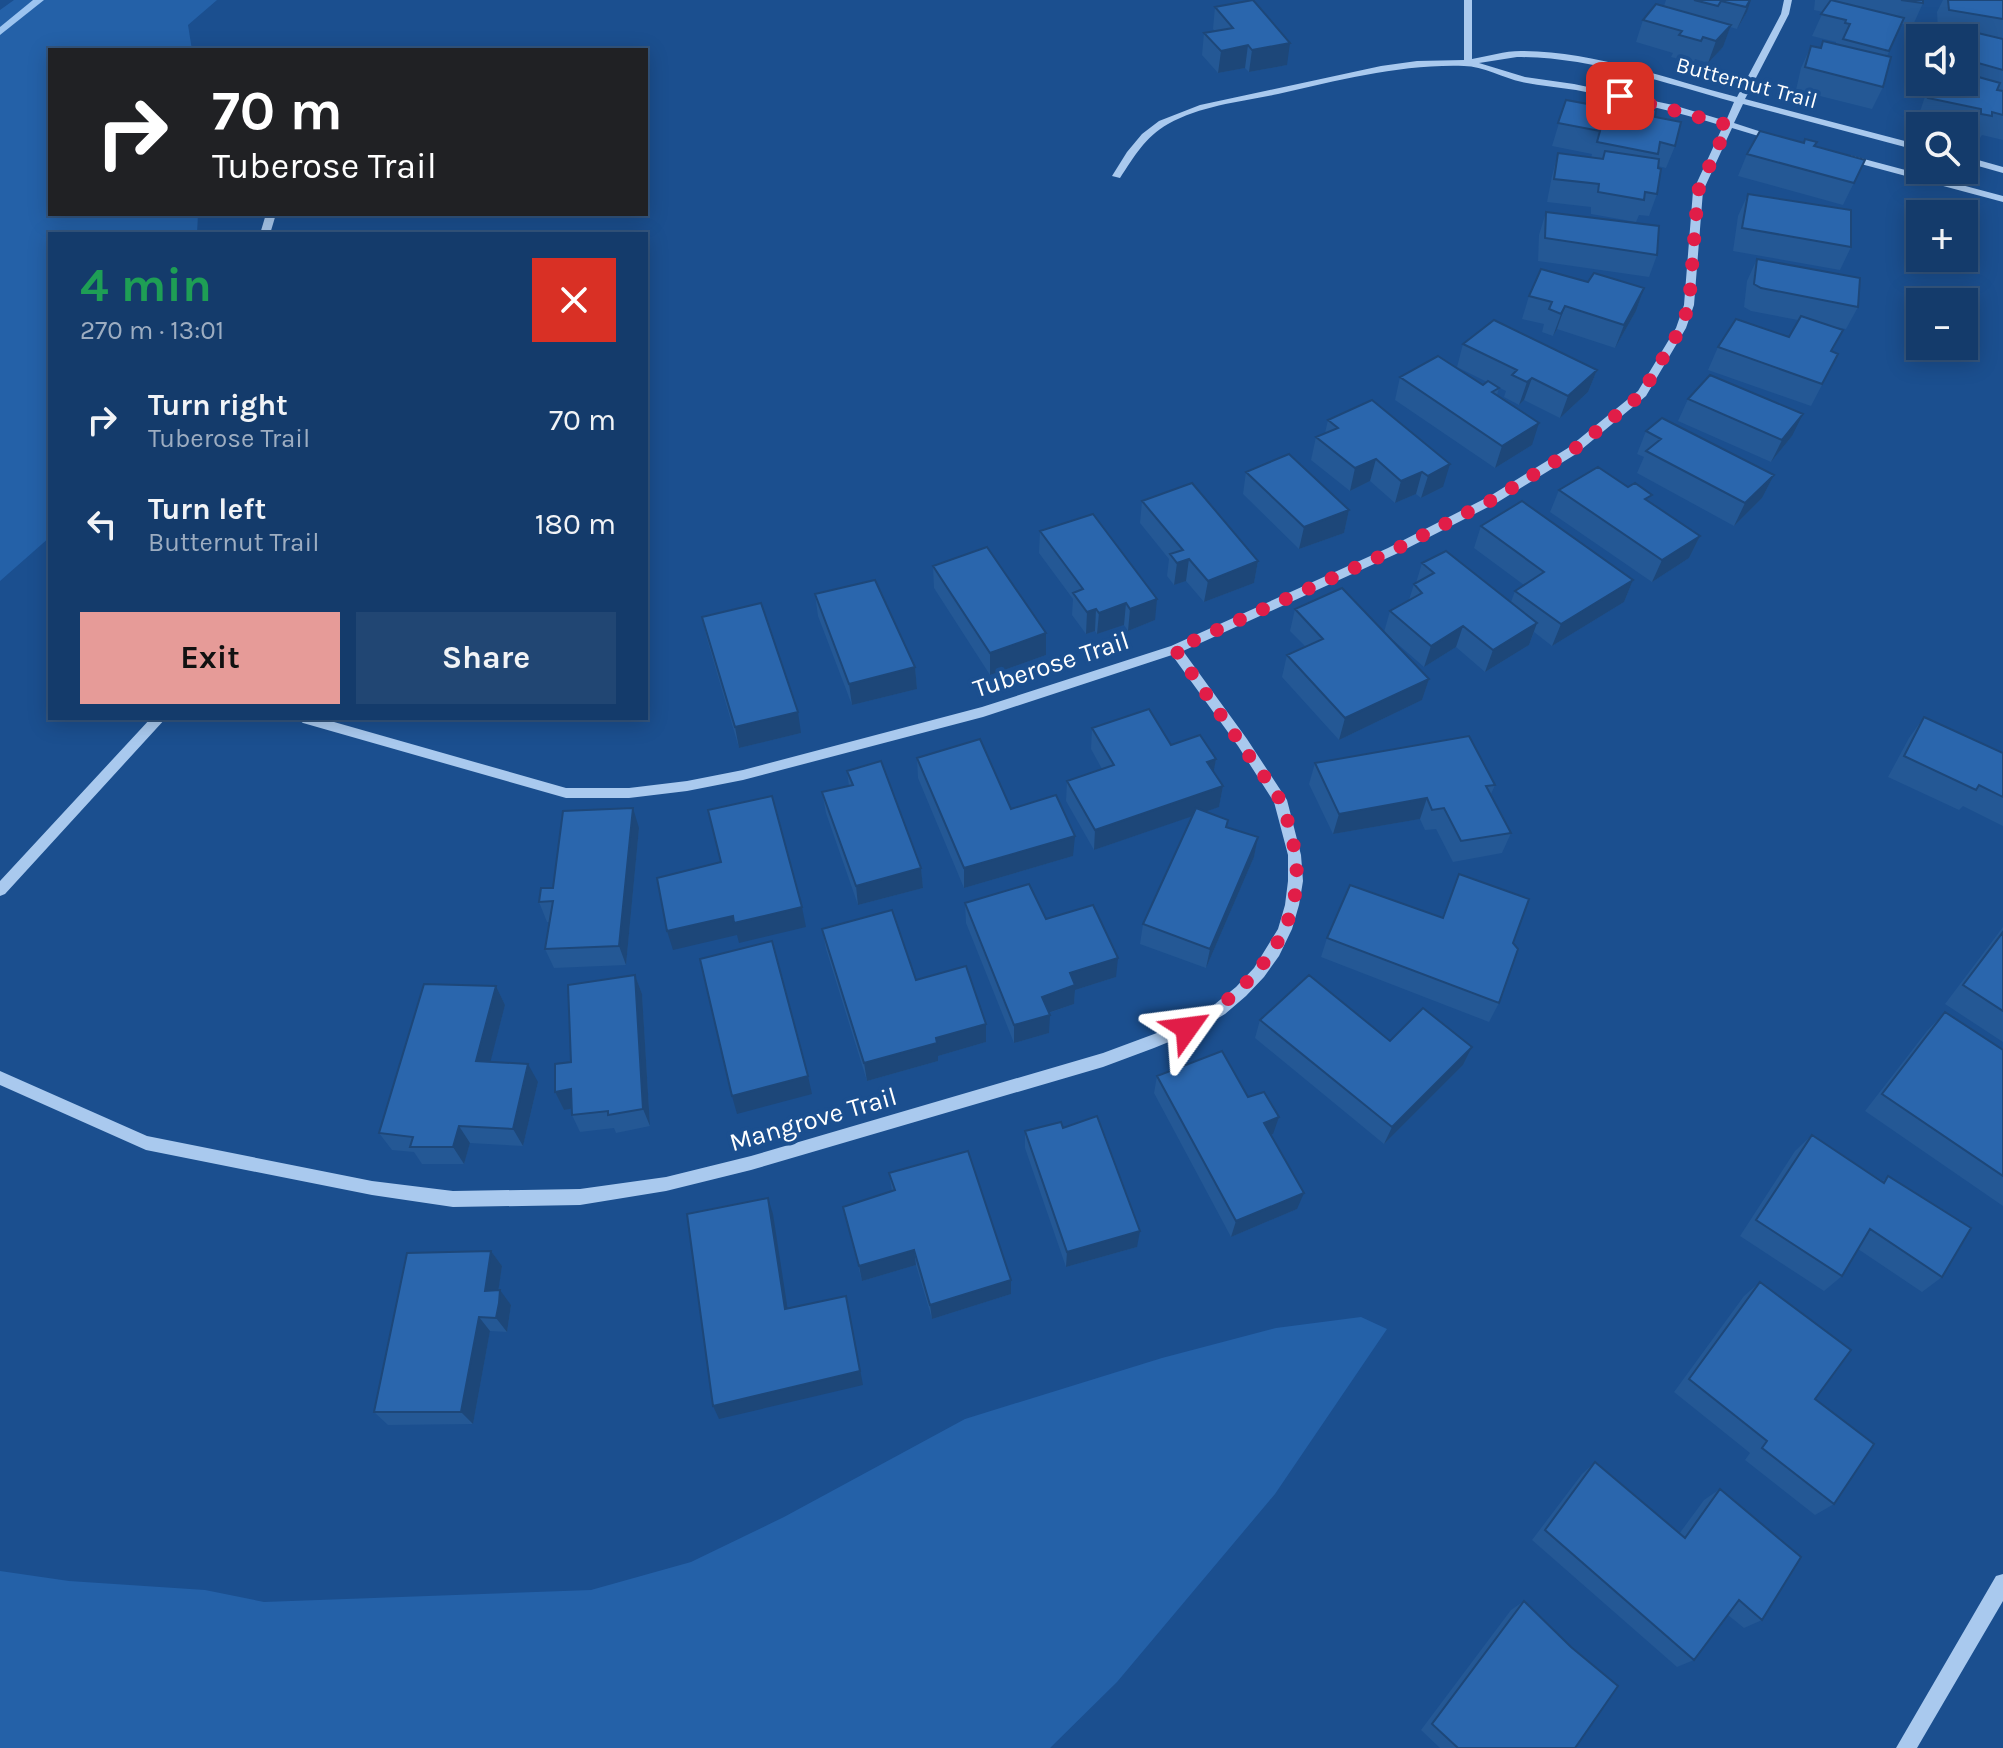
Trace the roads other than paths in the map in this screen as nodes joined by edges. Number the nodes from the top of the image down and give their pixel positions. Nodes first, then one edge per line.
1 (1468, 0) edge
2 (1788, 0) edge
3 (1468, 63) junction
4 (1740, 100) junction
5 (1728, 125) junction
6 (1787, 141) edge
7 (1906, 144) edge
8 (1831, 153) edge
9 (1978, 163) edge
10 (2003, 170) edge
11 (1117, 176) dead end
12 (2003, 199) edge
13 (1175, 649) junction
14 (157, 720) edge
15 (310, 720) edge
16 (0, 890) edge
17 (0, 1078) edge
18 (2003, 1583) edge
19 (1906, 1748) edge

1 - 3 street
2 - 4 street, Tuberose Trail
3 - 4 street, Butternut Trail
3 - 5 street, Butternut Trail
3 - 11 street, Butternut Trail
4 - 5 street, Tuberose Trail
4 - 7 street, Butternut Trail
5 - 6 street, Butternut Trail
5 - 13 street, Tuberose Trail
8 - 12 street
9 - 10 street
13 - 15 street, Tuberose Trail
13 - 17 street, Mangrove Trail
14 - 16 street
18 - 19 street

